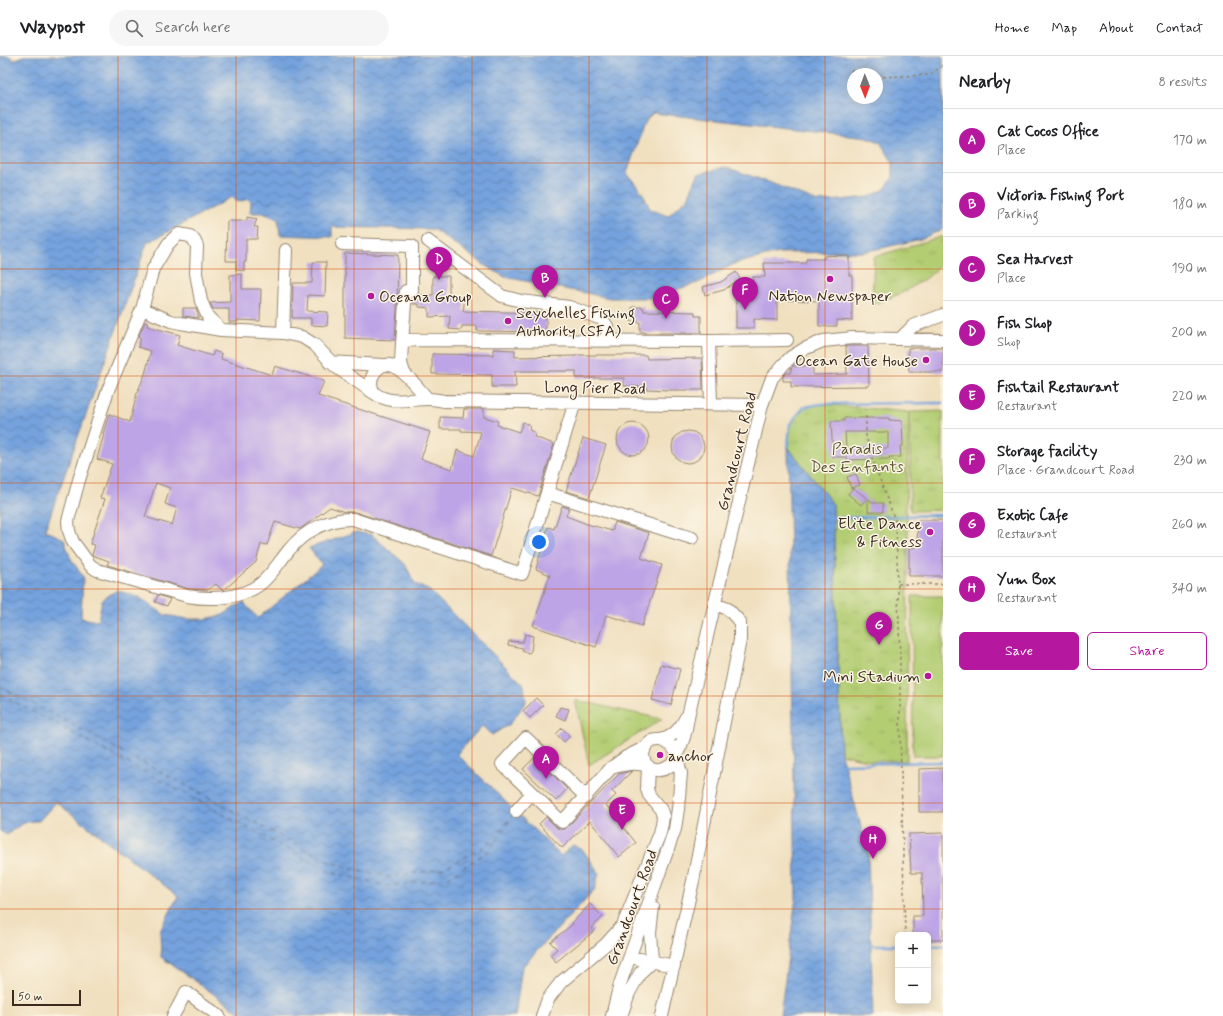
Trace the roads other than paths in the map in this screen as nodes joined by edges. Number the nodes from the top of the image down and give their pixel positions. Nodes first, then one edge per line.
1 (428, 241) dead end
2 (342, 244) dead end
3 (286, 250) dead end
4 (142, 309) junction
5 (943, 315) edge
6 (221, 330) junction
7 (283, 333) junction
8 (900, 339) junction
9 (787, 340) dead end
10 (943, 340) edge
11 (608, 341) junction
12 (709, 341) junction
13 (402, 343) junction
14 (330, 362) junction
15 (383, 366) junction
16 (404, 373) junction
17 (374, 392) junction
18 (428, 399) junction
19 (575, 402) junction
20 (712, 404) junction
21 (762, 405) junction
22 (547, 493) junction
23 (692, 538) dead end
24 (715, 604) junction
25 (689, 712) junction
26 (662, 740) junction
27 (644, 748) junction
28 (676, 755) junction
29 (611, 768) junction
30 (655, 768) junction
31 (532, 793) junction
32 (586, 797) junction
33 (678, 809) junction
34 (516, 811) dead end
35 (656, 886) junction
36 (630, 957) junction
37 (652, 961) junction
38 (674, 966) junction
39 (173, 1016) edge
40 (219, 1016) edge
41 (542, 1016) edge
42 (612, 1016) edge
43 (621, 1016) edge
44 (662, 1016) edge

1 - 11 street
2 - 13 street
3 - 7 street
4 - 6 street, Long Pier Road
4 - 6 street
4 - 22 street
5 - 8 street
6 - 7 street, Long Pier Road
7 - 14 street, Long Pier Road
8 - 10 street, Grandcourt Road
8 - 21 street, Grandcourt Road
9 - 12 street
11 - 12 street
11 - 13 street
12 - 20 street
13 - 16 street
14 - 15 street
14 - 17 street, Long Pier Road
15 - 16 street
15 - 17 street
16 - 18 street
17 - 18 street, Long Pier Road
18 - 19 street, Long Pier Road
19 - 20 street, Long Pier Road
19 - 22 street
20 - 21 street, Long Pier Road
21 - 24 street, Grandcourt Road
22 - 23 street
24 - 25 street, Grandcourt Road
24 - 38 street
25 - 26 street
25 - 28 street, Grandcourt Road
26 - 27 street
26 - 28 street
27 - 29 street
27 - 30 street
28 - 30 street
28 - 33 street, Grandcourt Road
29 - 30 street
29 - 32 street
30 - 33 street
30 - 41 street
31 - 32 street
31 - 32 street
31 - 34 street
33 - 35 street, Grandcourt Road
35 - 36 street, Grandcourt Road
35 - 37 street
36 - 37 street
36 - 42 street, Grandcourt Road
37 - 38 street
37 - 43 street
38 - 44 street
39 - 40 street

